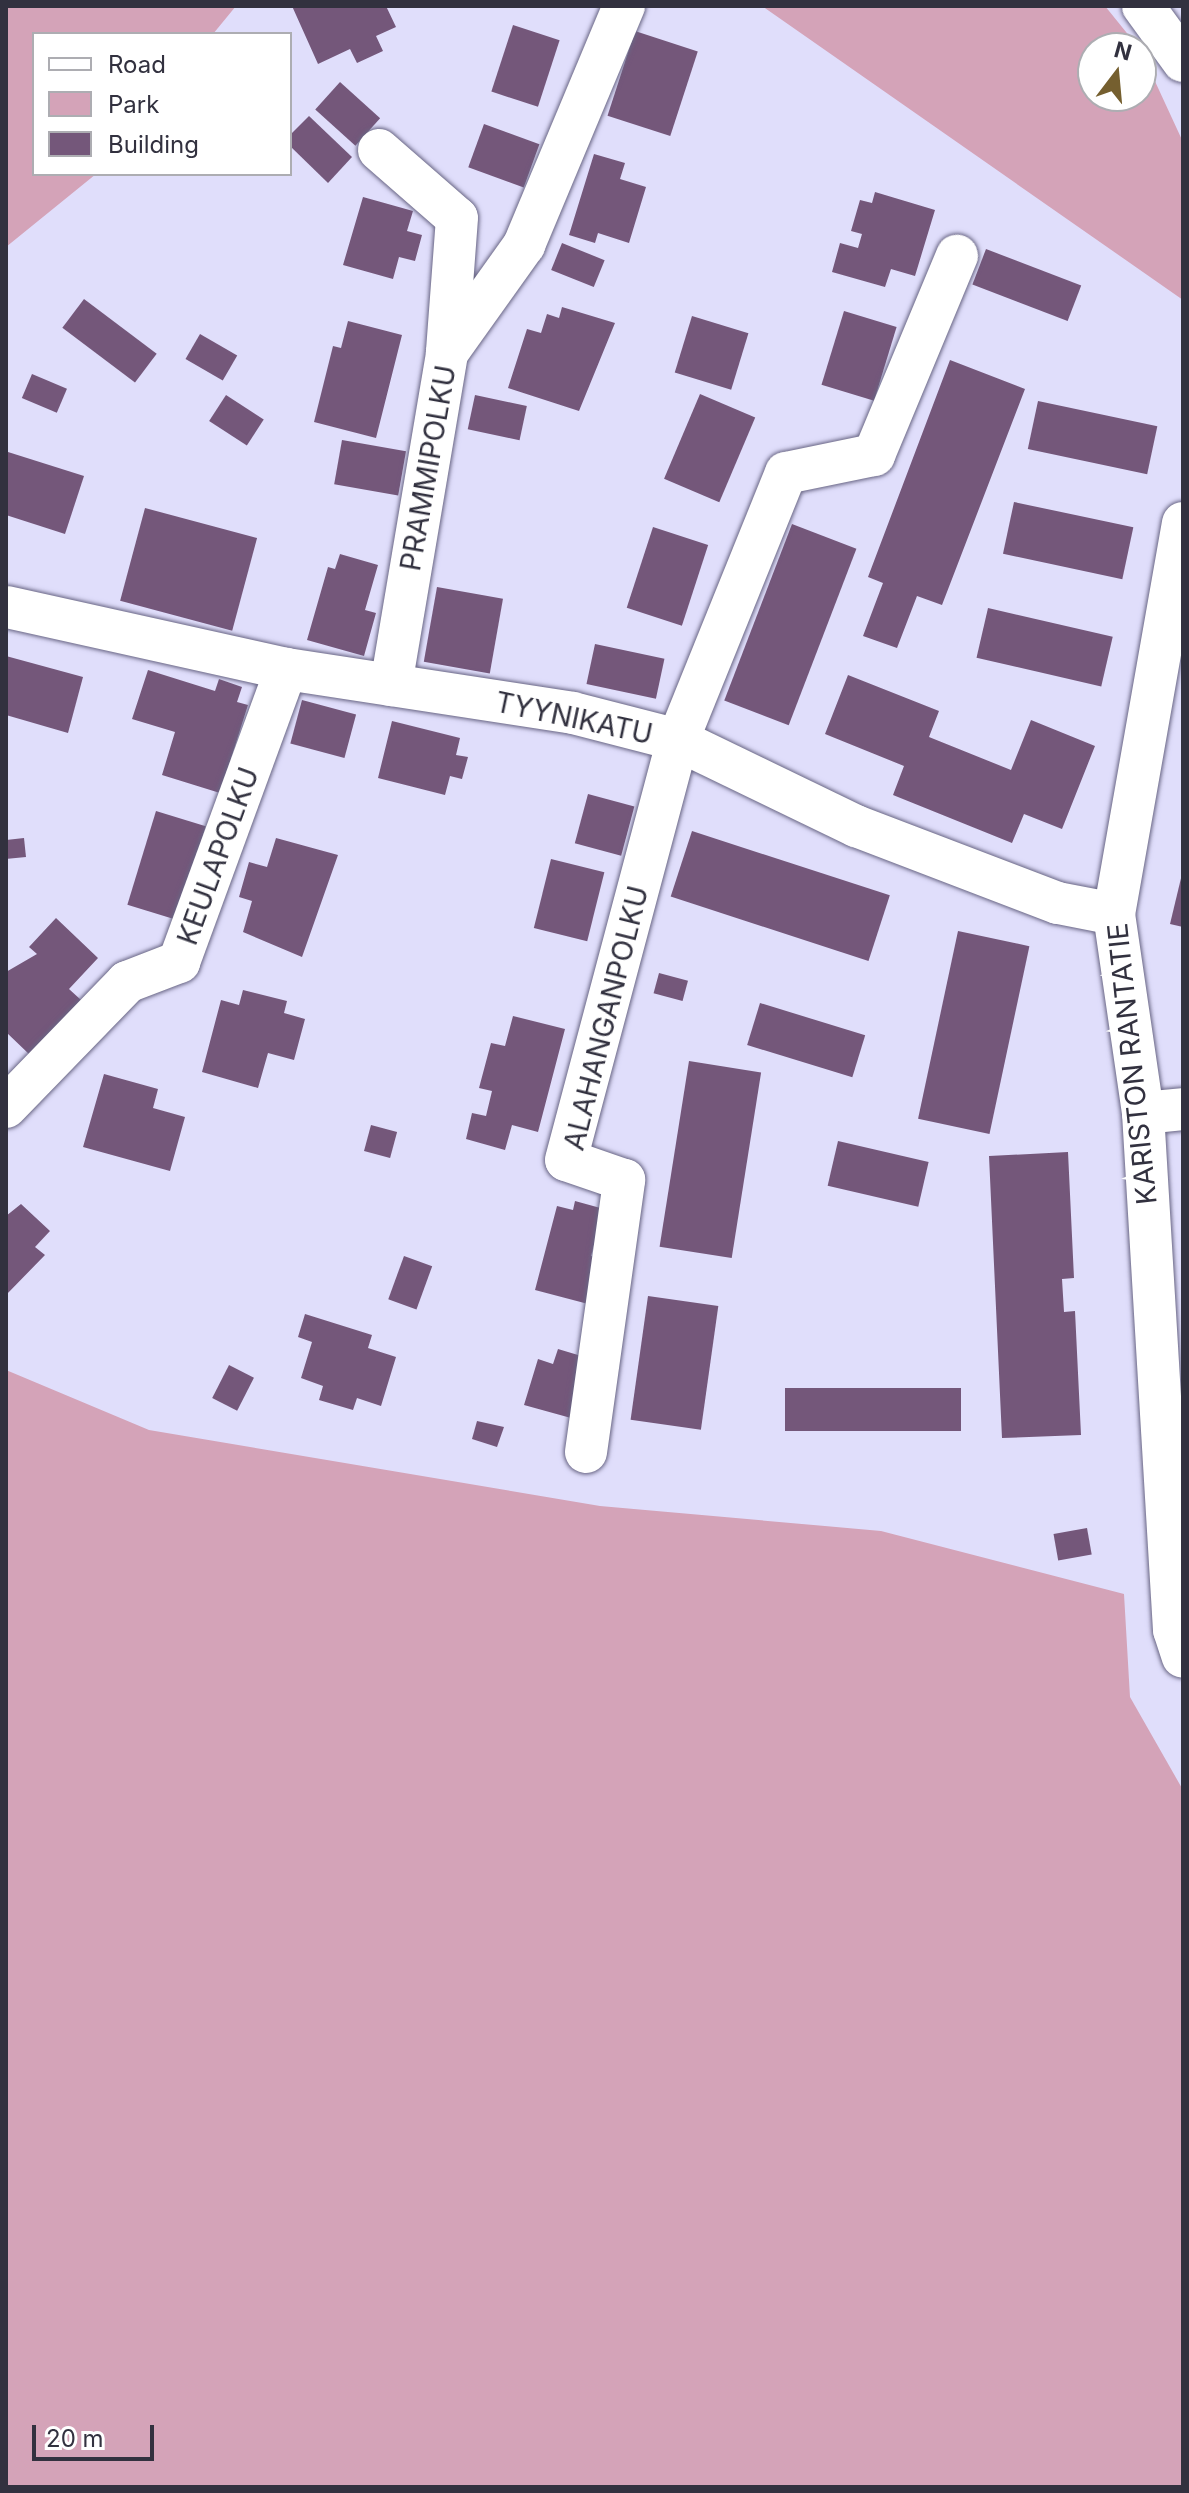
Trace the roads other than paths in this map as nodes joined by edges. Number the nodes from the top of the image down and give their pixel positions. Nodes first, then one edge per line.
1 (624, 6) edge
2 (1143, 6) edge
3 (1183, 61) edge
4 (379, 150) dead end
5 (957, 256) dead end
6 (447, 353) junction
7 (1183, 523) edge
8 (7, 607) edge
9 (286, 669) junction
10 (391, 685) junction
11 (678, 740) junction
12 (1114, 914) junction
13 (6, 1107) edge
14 (1163, 1111) edge
15 (586, 1452) dead end
16 (1183, 1657) edge

1 - 6 street, PRAMMIPOLKU
2 - 3 street
4 - 6 street
5 - 11 street
6 - 10 street, PRAMMIPOLKU
7 - 12 street, KARISTON RANTATIE
8 - 9 street, TYYNIKATU
9 - 10 street, TYYNIKATU
9 - 13 street, KEULAPOLKU
10 - 11 street, TYYNIKATU
11 - 12 street, TYYNIKATU
11 - 15 street, ALAHANGANPOLKU
12 - 14 street, KARISTON RANTATIE
14 - 16 street, KARISTON RANTATIE

